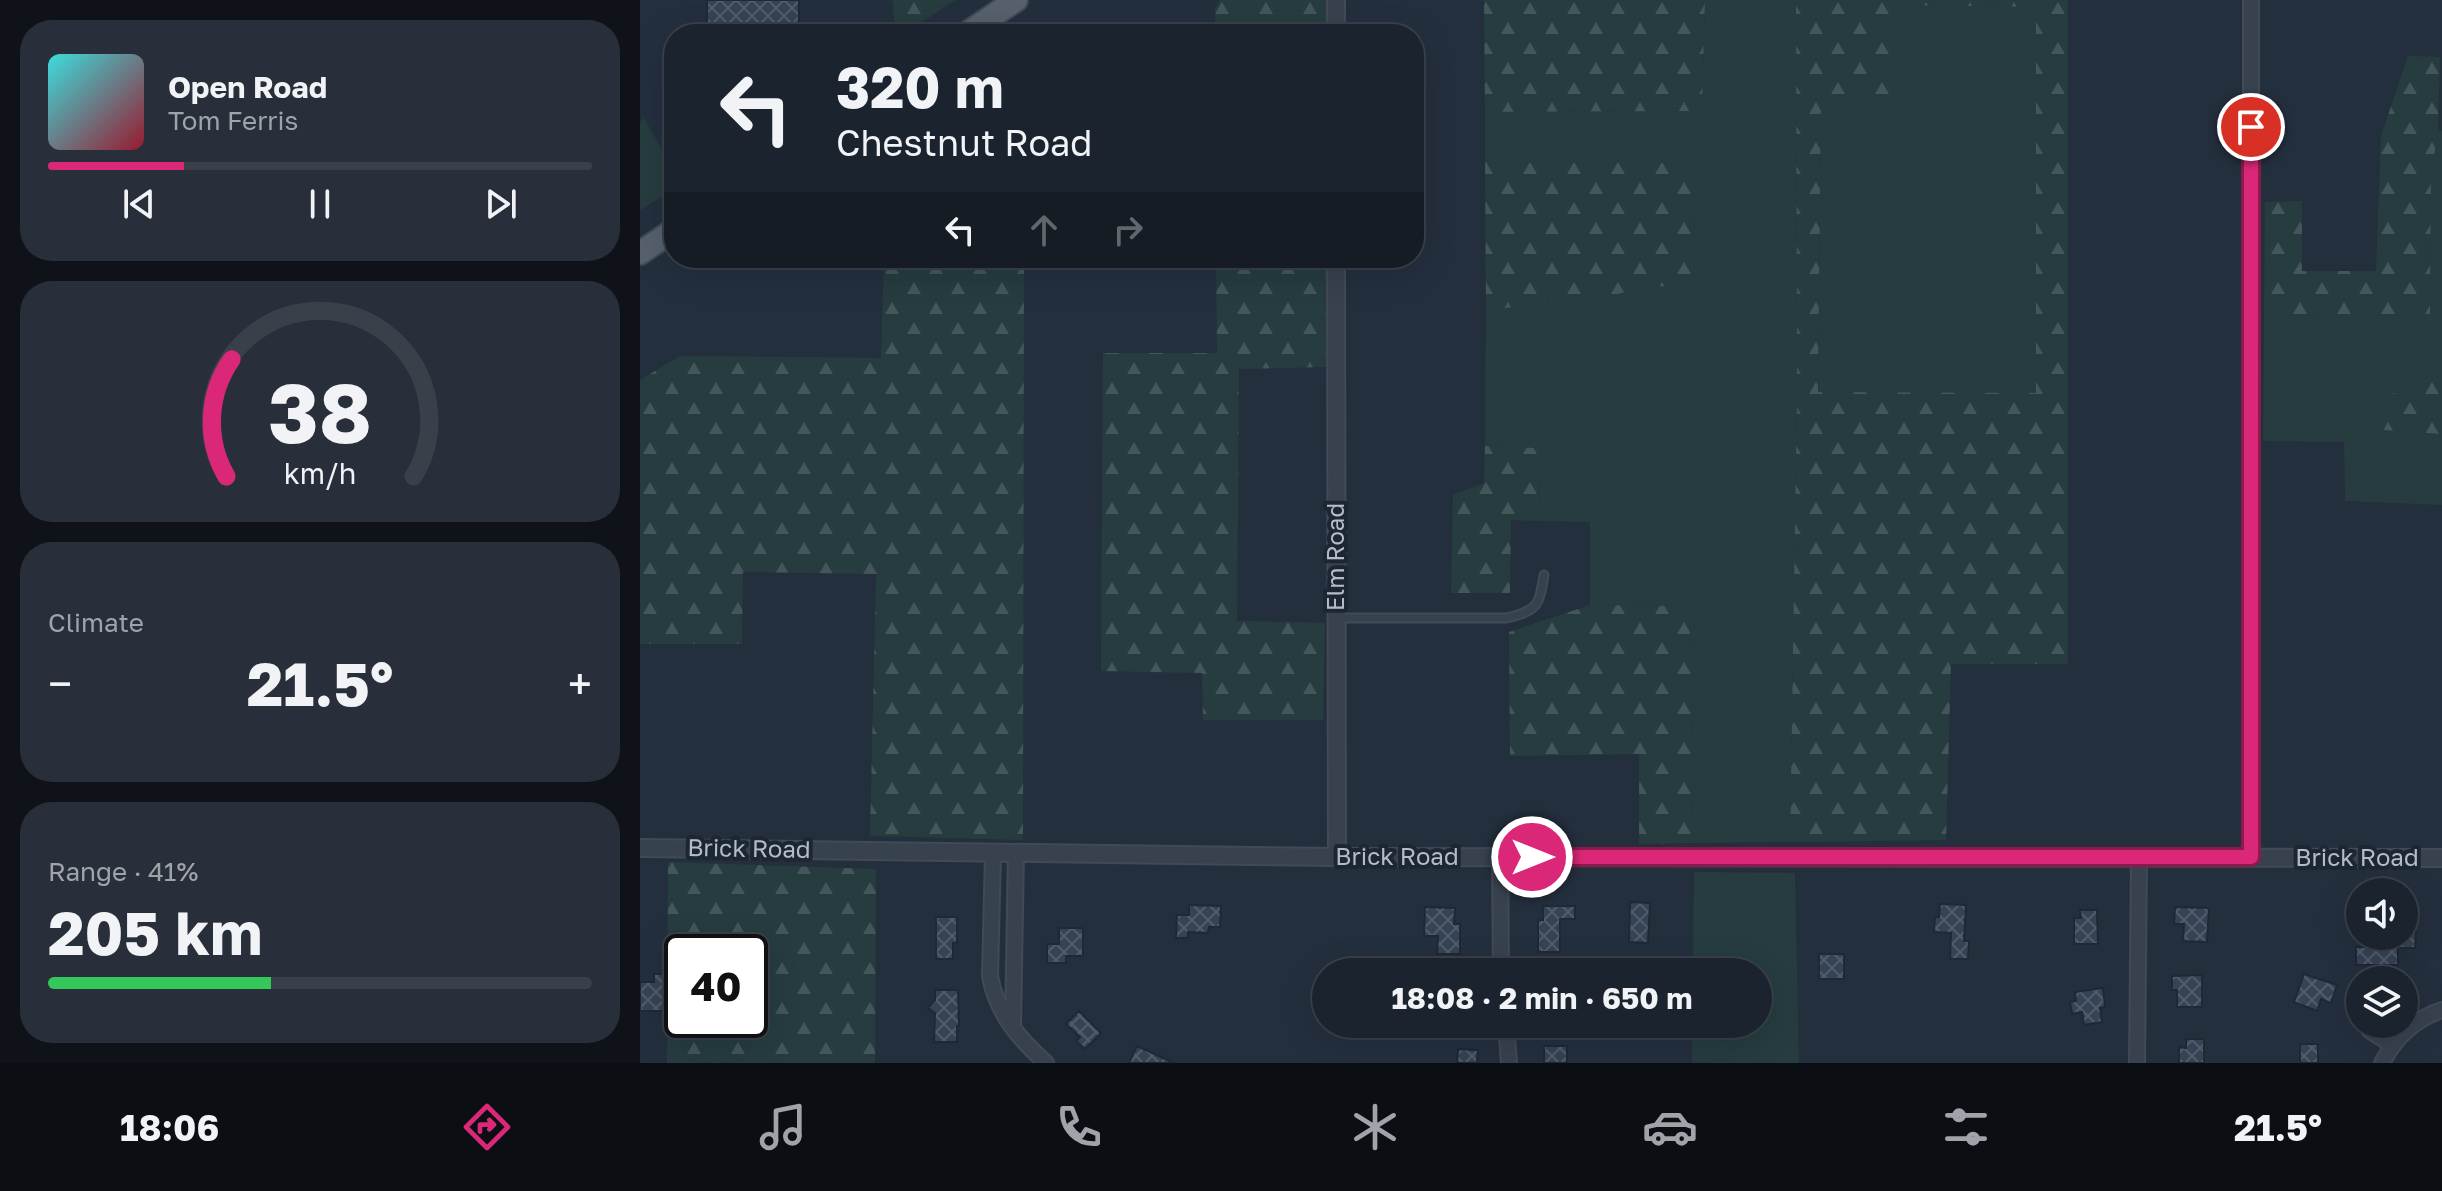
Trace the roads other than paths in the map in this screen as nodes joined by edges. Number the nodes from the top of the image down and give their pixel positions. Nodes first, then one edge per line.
1 (1016, 0) edge
2 (1336, 0) edge
3 (2251, 0) edge
4 (981, 24) edge
5 (1336, 24) edge
6 (664, 237) edge
7 (640, 253) edge
8 (1336, 268) edge
9 (1544, 575) dead end
10 (1336, 618) junction
11 (640, 848) edge
12 (993, 852) junction
13 (1016, 852) junction
14 (1337, 857) junction
15 (1500, 857) junction
16 (2139, 857) junction
17 (2251, 857) junction
18 (2442, 858) edge
19 (1501, 958) edge
20 (2442, 1010) edge
21 (1013, 1027) junction
22 (1507, 1038) edge
23 (2382, 1038) edge
24 (2393, 1045) junction
25 (1046, 1063) edge
26 (1509, 1063) edge
27 (2137, 1063) edge
28 (2382, 1063) edge

1 - 4 main road
2 - 5 street
3 - 17 street
6 - 7 main road
8 - 10 street, Elm Road
9 - 10 lane
10 - 14 street, Elm Road
11 - 12 street, Brick Road
12 - 13 street, Brick Road
12 - 21 street
13 - 14 street, Brick Road
13 - 21 street
14 - 15 street, Brick Road
15 - 16 street, Brick Road
15 - 19 street
16 - 17 street, Brick Road
16 - 27 street
17 - 18 street, Brick Road
20 - 24 street
21 - 25 street
22 - 26 street
23 - 24 street
24 - 28 street

